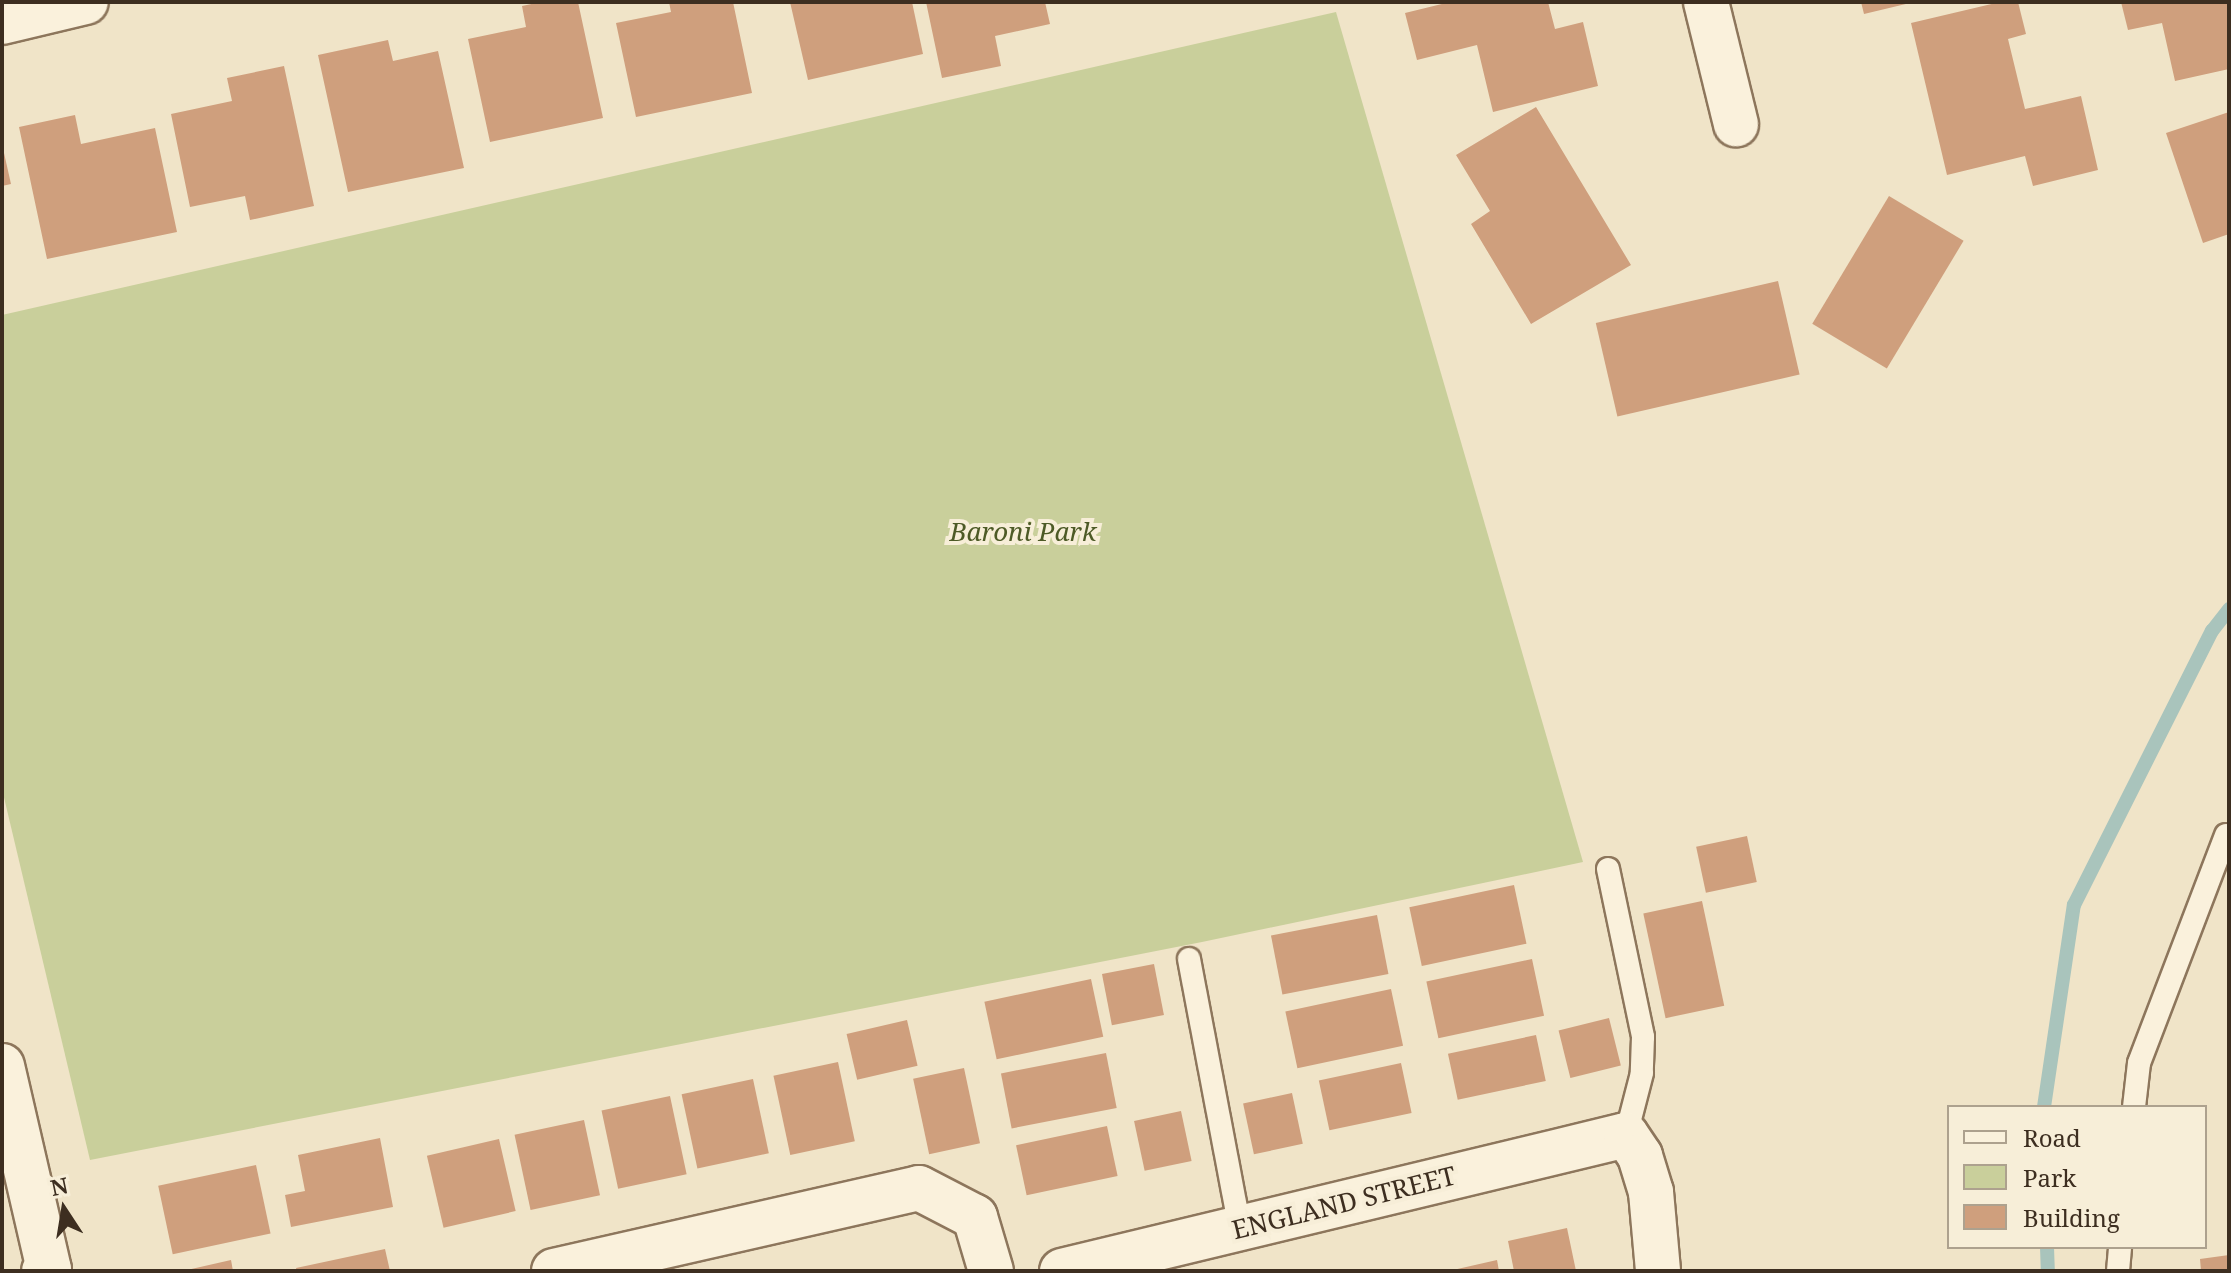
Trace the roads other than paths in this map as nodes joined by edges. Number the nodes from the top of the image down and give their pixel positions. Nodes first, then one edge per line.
1 (86, 2) edge
2 (1706, 2) edge
3 (2, 22) edge
4 (1736, 124) dead end
5 (2226, 835) dead end
6 (1608, 869) dead end
7 (1189, 959) dead end
8 (2, 1066) edge
9 (2134, 1105) edge
10 (1626, 1135) junction
11 (1240, 1228) junction
12 (2120, 1249) edge
13 (46, 1270) edge
14 (554, 1271) edge
15 (991, 1271) edge
16 (1062, 1271) edge
17 (1658, 1271) edge
18 (2118, 1271) edge

1 - 3 street
2 - 4 street
5 - 9 lane
6 - 10 lane
7 - 11 lane
8 - 13 street
10 - 11 street, ENGLAND STREET
10 - 17 street
11 - 16 street, ENGLAND STREET
12 - 18 lane
14 - 15 street

